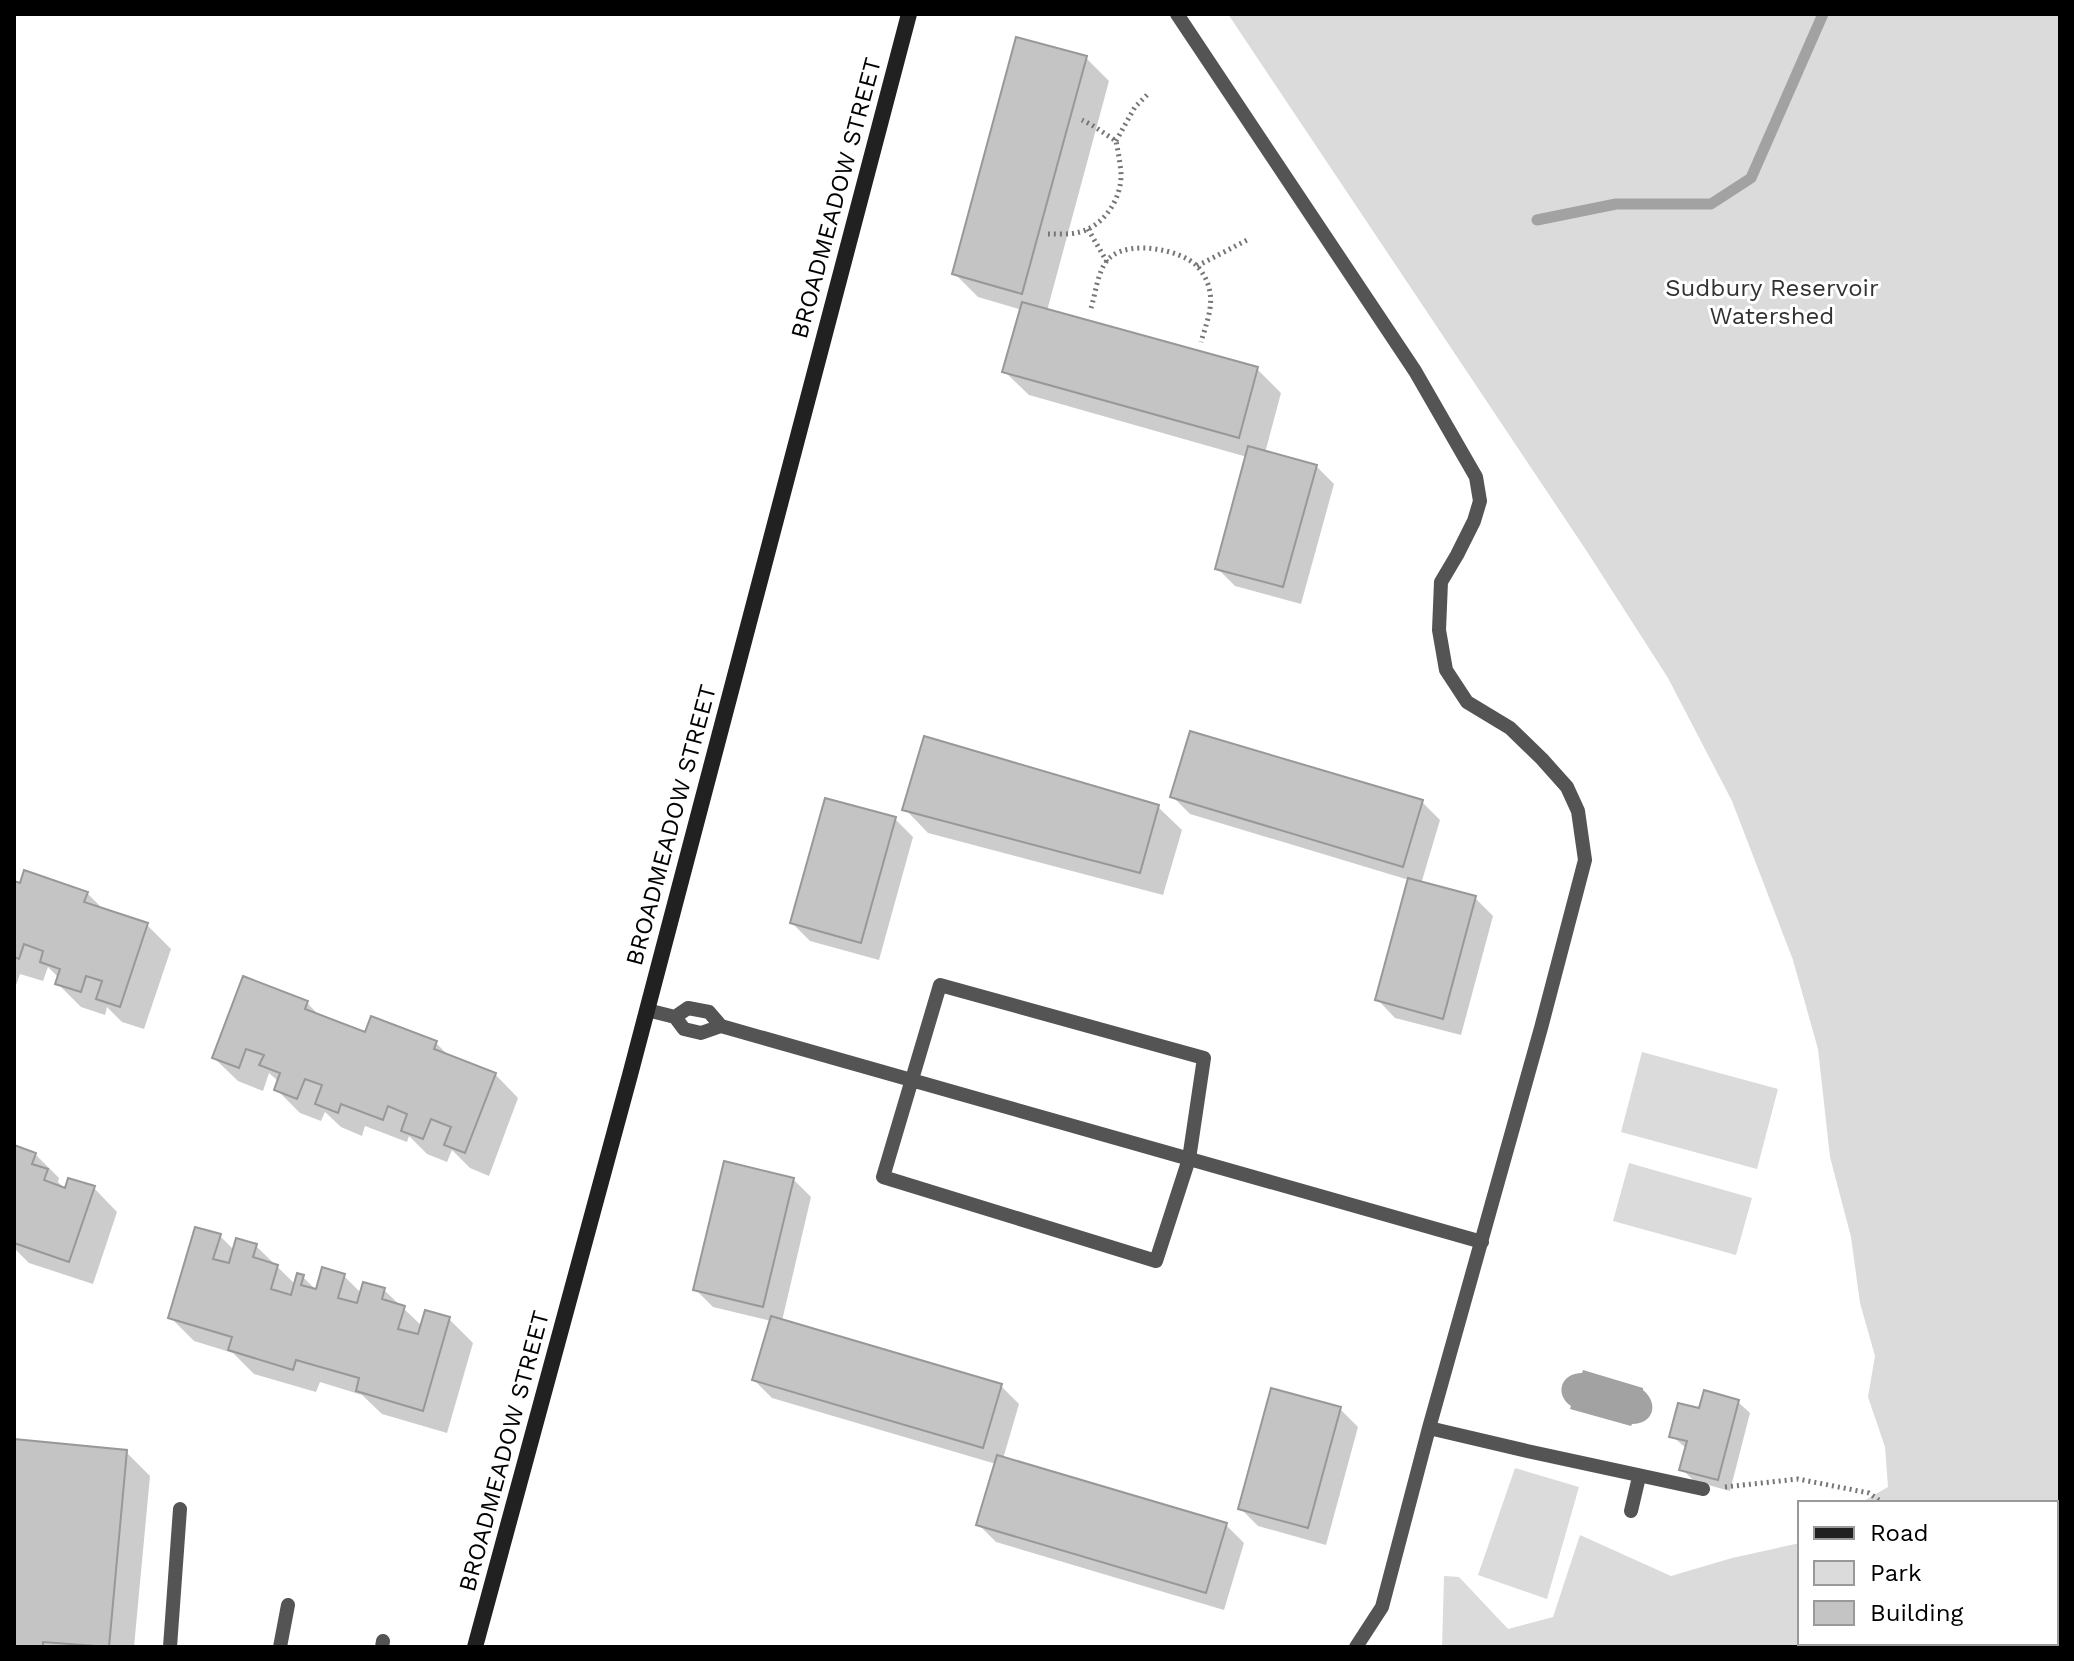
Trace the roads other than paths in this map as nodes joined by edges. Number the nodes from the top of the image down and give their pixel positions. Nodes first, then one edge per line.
1 (909, 14) edge
2 (1177, 14) edge
3 (647, 1010) junction
4 (675, 1017) junction
5 (721, 1026) junction
6 (912, 1081) junction
7 (1189, 1159) junction
8 (1482, 1242) junction
9 (1429, 1428) junction
10 (1639, 1477) junction
11 (1703, 1489) road end
12 (180, 1509) dead end
13 (1631, 1511) dead end
14 (288, 1605) dead end
15 (170, 1647) edge
16 (280, 1647) edge
17 (475, 1647) edge
18 (1356, 1647) edge

1 - 3 street, BROADMEADOW STREET
2 - 8 lane
3 - 4 lane
3 - 17 street, BROADMEADOW STREET
4 - 5 lane
4 - 5 lane
5 - 6 lane
6 - 7 lane
6 - 7 lane
6 - 7 lane
7 - 8 lane
8 - 9 lane
9 - 10 lane
9 - 18 lane
10 - 11 lane
10 - 13 lane
12 - 15 lane
14 - 16 lane

